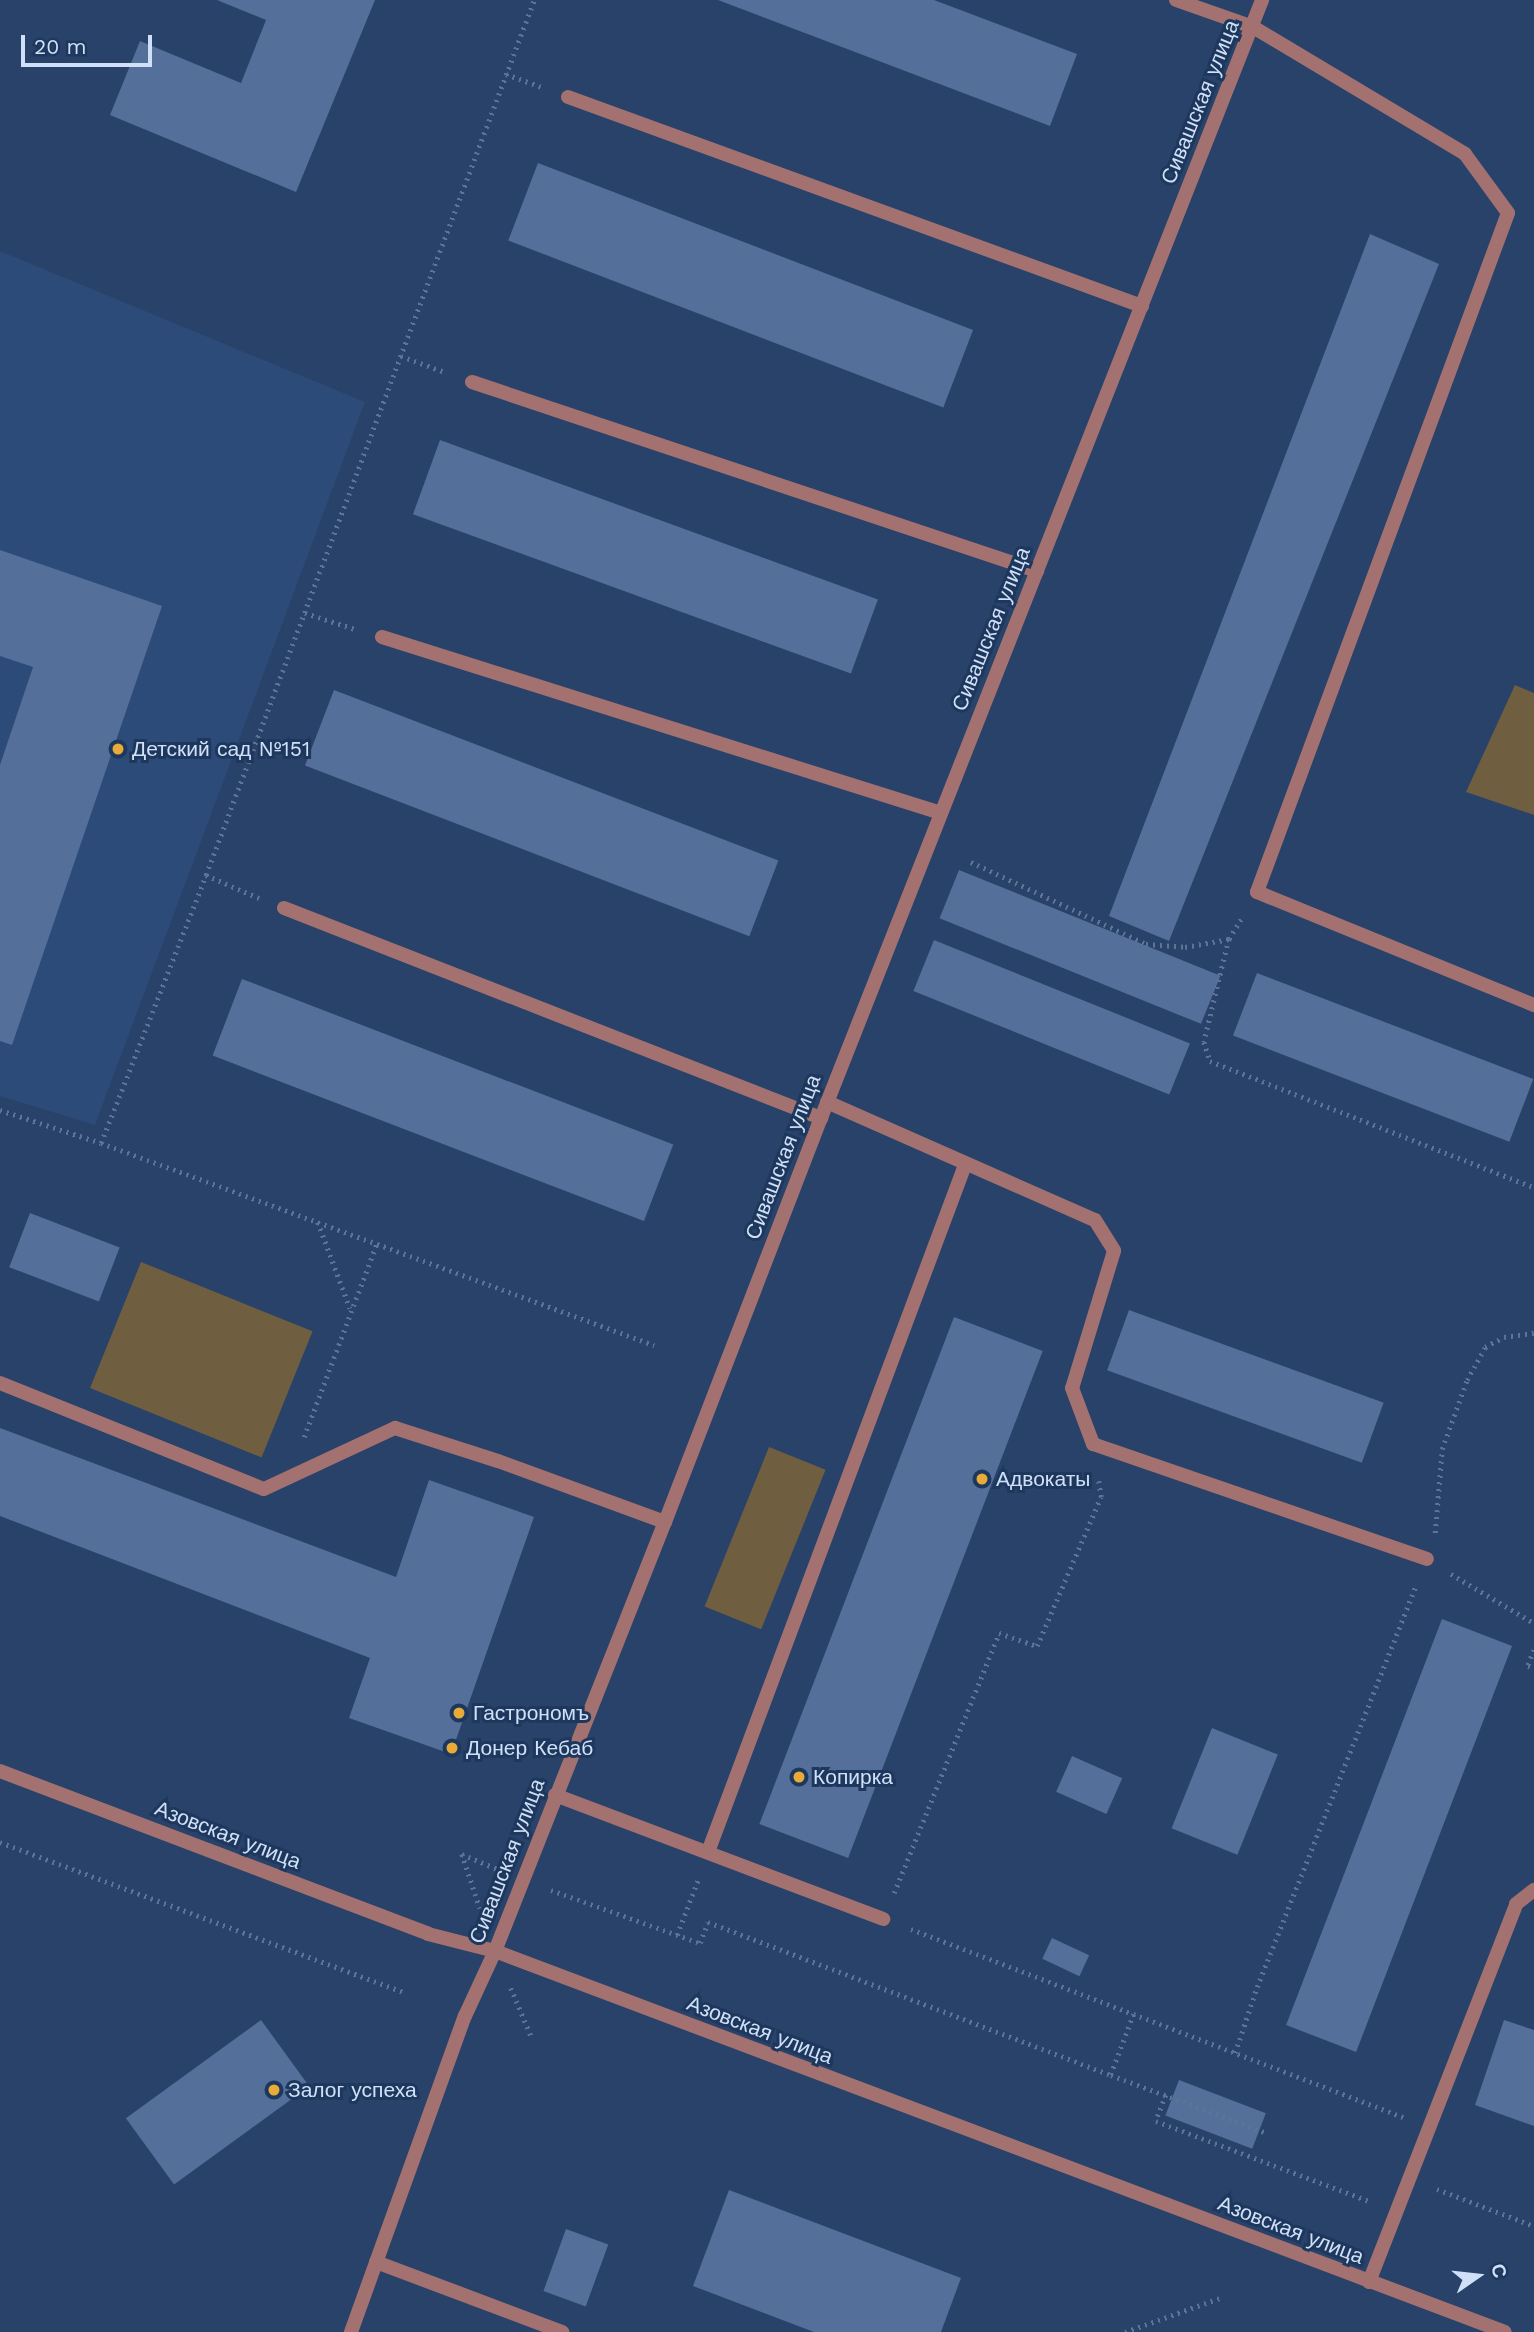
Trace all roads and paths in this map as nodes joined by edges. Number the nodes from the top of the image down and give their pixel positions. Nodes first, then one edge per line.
1 (534, 0) edge
2 (1176, 0) edge
3 (1262, 0) edge
4 (1253, 27) junction
5 (506, 74) junction
6 (568, 97) joint
7 (1142, 306) junction
8 (401, 356) junction
9 (472, 382) joint
10 (1037, 571) junction
11 (305, 613) junction
12 (382, 638) joint
13 (941, 813) junction
14 (971, 862) dead end
15 (206, 875) junction
16 (284, 908) joint
17 (1534, 1005) edge
18 (827, 1102) junction
19 (0, 1110) edge
20 (821, 1118) junction
21 (101, 1143) junction
22 (965, 1166) junction
23 (1534, 1187) edge
24 (318, 1222) junction
25 (377, 1243) junction
26 (351, 1309) junction
27 (1534, 1333) edge
28 (654, 1345) dead end
29 (0, 1383) edge
30 (1093, 1444) junction
31 (289, 1477) junction
32 (665, 1522) junction
33 (1427, 1559) junction
34 (1534, 1623) edge
35 (1534, 1650) edge
36 (1534, 1668) edge
37 (0, 1771) edge
38 (555, 1795) junction
39 (0, 1842) edge
40 (708, 1852) junction
41 (1534, 1890) edge
42 (580, 1900) dead end
43 (883, 1919) junction
44 (677, 1935) junction
45 (495, 1951) junction
46 (403, 1993) dead end
47 (1134, 2014) junction
48 (1235, 2053) junction
49 (1111, 2075) junction
50 (1166, 2095) junction
51 (1430, 2127) junction
52 (1268, 2133) dead end
53 (1410, 2179) junction
54 (1398, 2212) junction
55 (1534, 2227) edge
56 (376, 2262) junction
57 (1369, 2282) junction
58 (1220, 2298) dead end
59 (351, 2332) edge
60 (562, 2332) edge
61 (1125, 2332) edge
62 (1505, 2332) edge

1 - 5 path
2 - 4 street
3 - 4 street, Сивашская улица
4 - 7 street, Сивашская улица
4 - 17 street
5 - 6 path
5 - 8 path
6 - 7 street
7 - 10 street, Сивашская улица
8 - 9 path
8 - 11 path
9 - 10 street
10 - 13 street, Сивашская улица
11 - 12 path
11 - 15 path
12 - 13 street
13 - 18 street, Сивашская улица
14 - 23 path
15 - 16 path
15 - 21 path
16 - 20 street
18 - 20 street, Сивашская улица
18 - 22 street
19 - 21 path
20 - 32 street, Сивашская улица
21 - 24 path
22 - 30 street
22 - 40 street
24 - 25 path
24 - 26 path
25 - 26 path
25 - 28 path
26 - 31 path
27 - 33 path
29 - 31 street
30 - 33 street
30 - 43 path
31 - 32 street
32 - 38 street, Сивашская улица
33 - 34 path
33 - 48 path
35 - 36 path
37 - 45 street, Азовская улица
38 - 40 street
38 - 45 street, Сивашская улица
39 - 46 path
40 - 43 street
40 - 44 path
41 - 51 street
42 - 44 path
43 - 47 path
44 - 49 path
45 - 56 street, Сивашская улица
45 - 57 street, Азовская улица
47 - 48 path
47 - 49 path
48 - 51 path
49 - 50 path
50 - 52 path
50 - 54 path
51 - 53 street
53 - 54 street
53 - 55 path
54 - 57 street
56 - 59 street, Сивашская улица
56 - 60 street
57 - 62 street, Азовская улица
58 - 61 path

